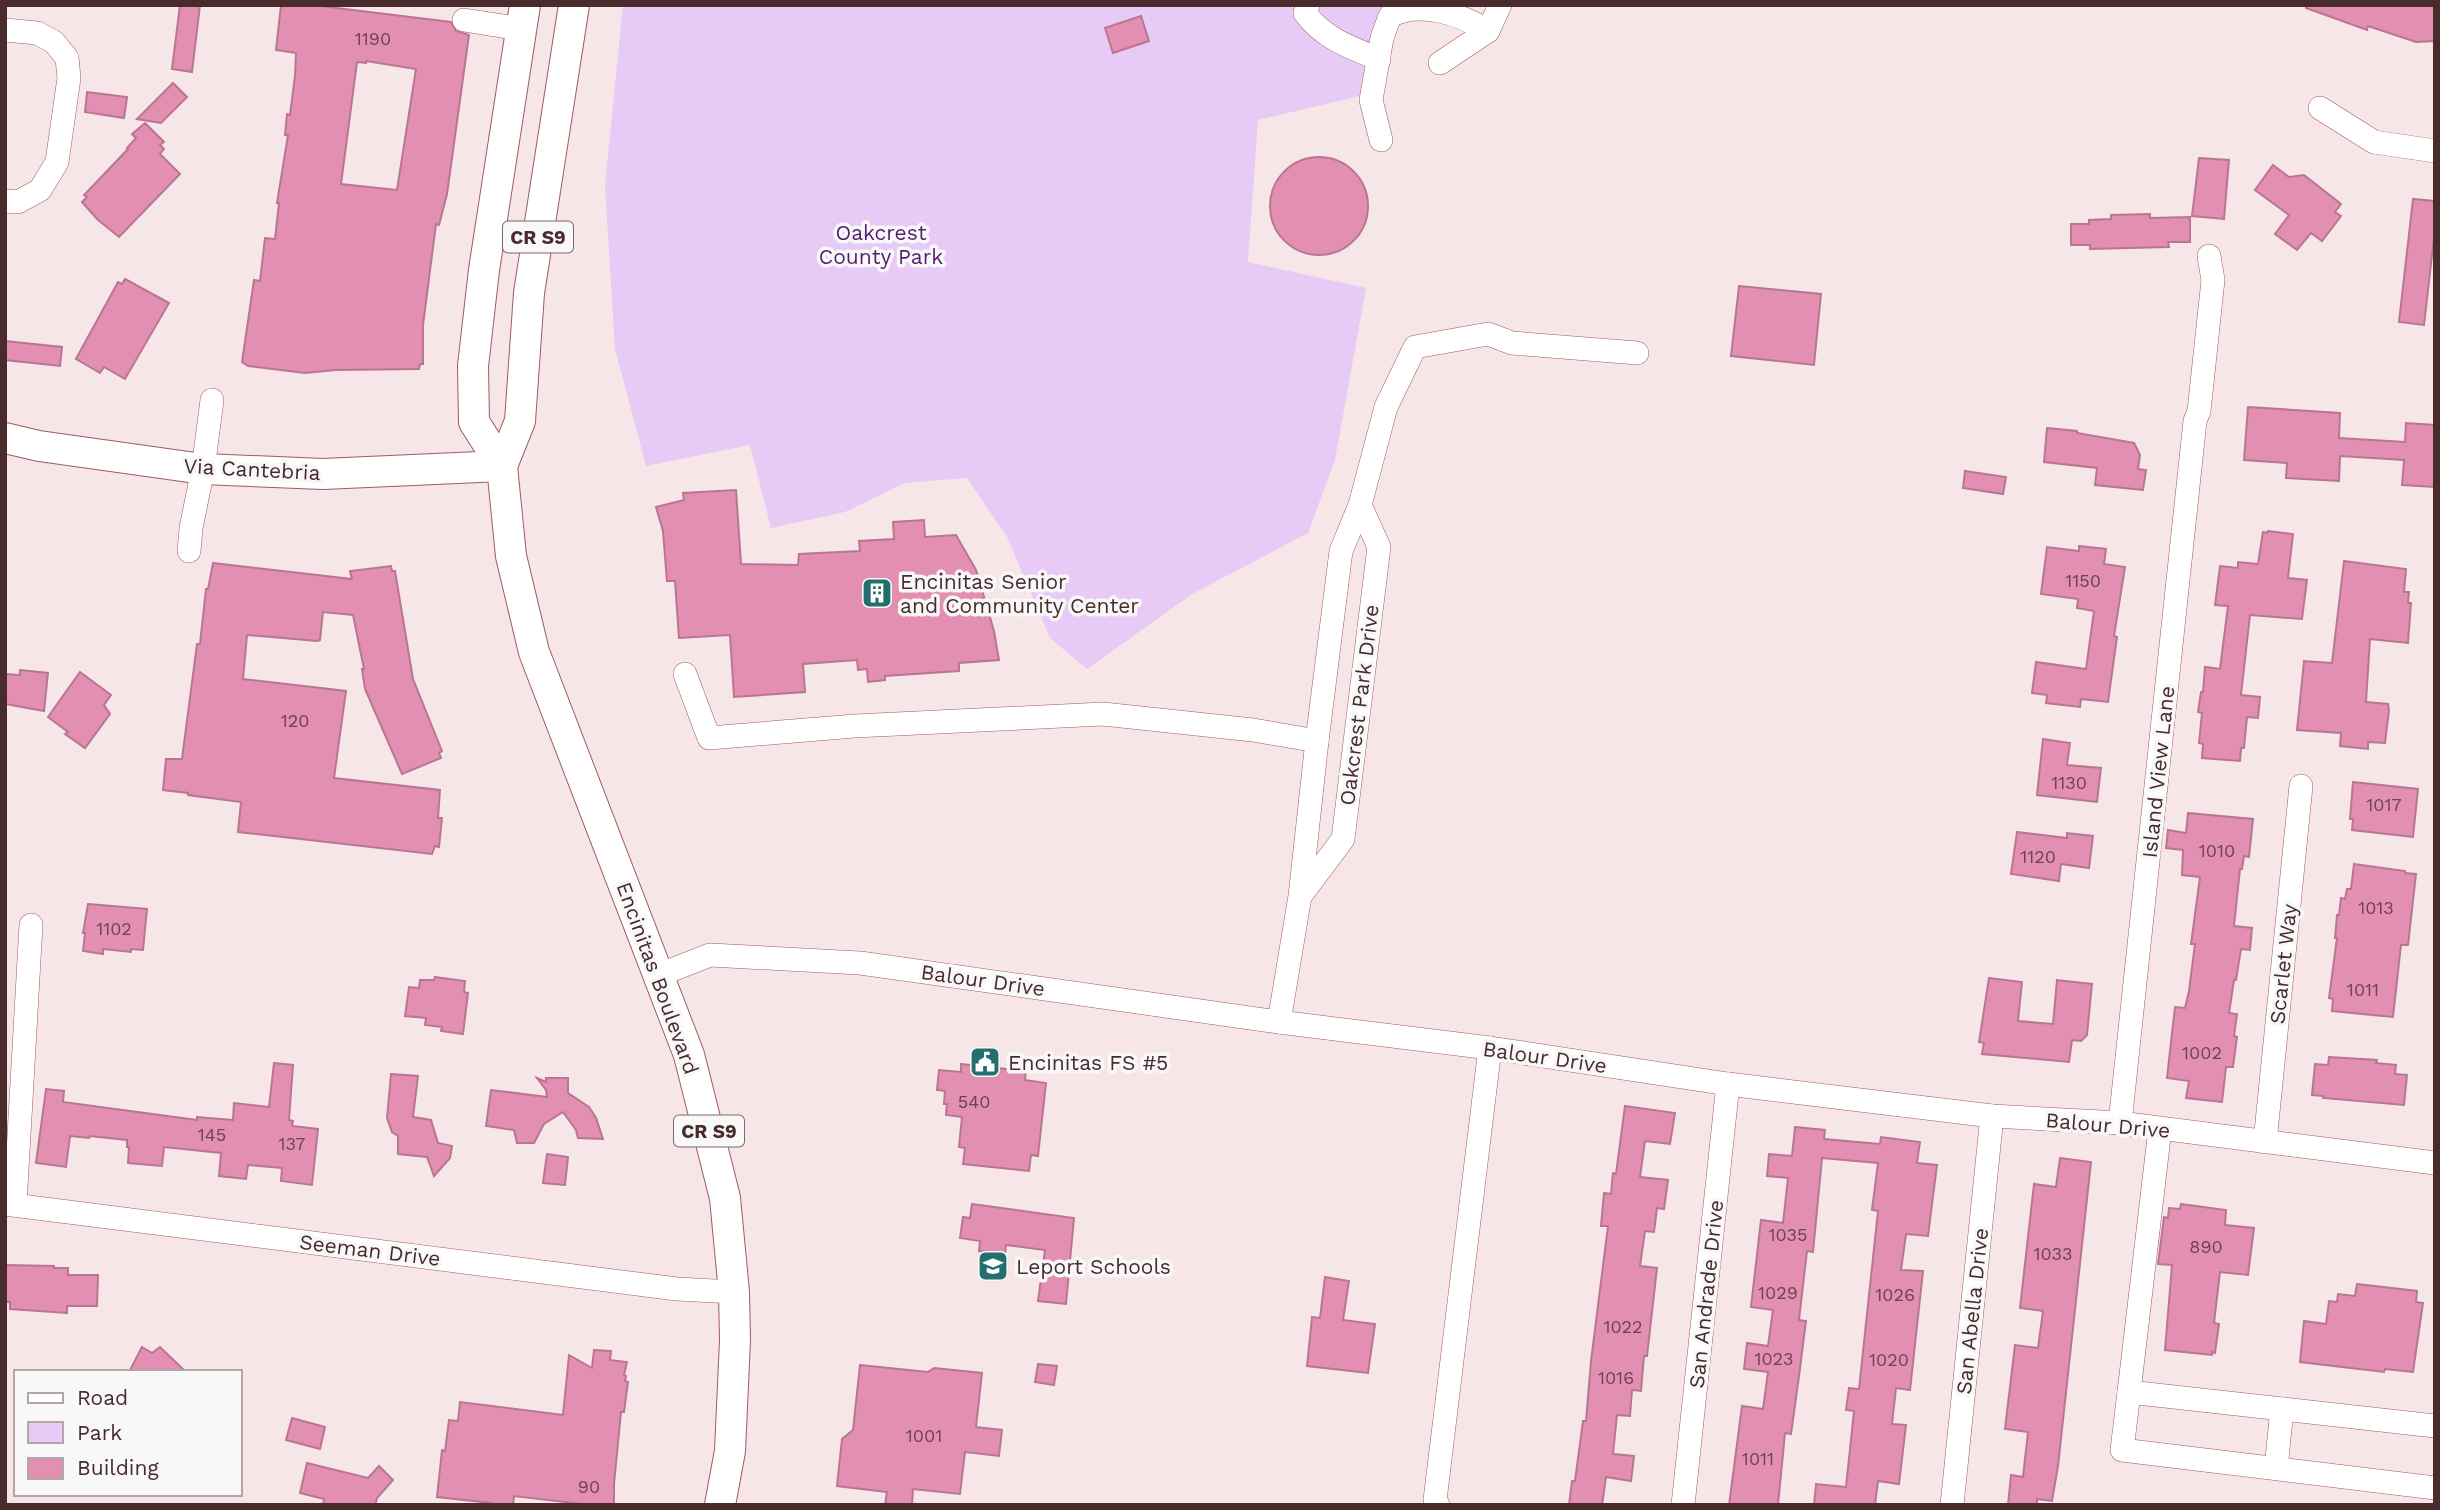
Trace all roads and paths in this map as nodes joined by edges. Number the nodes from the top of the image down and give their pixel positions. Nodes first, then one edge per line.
1 (574, 5) edge
2 (1308, 5) edge
3 (1500, 5) edge
4 (523, 17) edge
5 (464, 20) dead end
6 (5, 30) edge
7 (1488, 31) junction
8 (1379, 59) junction
9 (1440, 63) dead end
10 (2320, 108) dead end
11 (1381, 140) dead end
12 (2435, 151) edge
13 (5, 201) edge
14 (2209, 256) dead end
15 (1637, 353) dead end
16 (212, 400) dead end
17 (5, 438) edge
18 (502, 466) junction
19 (203, 469) junction
20 (1360, 505) junction
21 (189, 551) dead end
22 (685, 674) dead end
23 (1317, 741) junction
24 (2301, 786) dead end
25 (1300, 896) junction
26 (32, 925) dead end
27 (659, 975) junction
28 (1279, 1022) junction
29 (1490, 1048) junction
30 (1728, 1084) junction
31 (1992, 1116) junction
32 (2120, 1124) junction
33 (2160, 1129) junction
34 (2265, 1142) junction
35 (2435, 1163) edge
36 (10, 1204) edge
37 (734, 1293) junction
38 (2129, 1392) junction
39 (2282, 1409) junction
40 (2435, 1426) edge
41 (2276, 1468) junction
42 (2435, 1488) edge
43 (720, 1505) edge
44 (1438, 1505) edge
45 (1683, 1505) edge
46 (1952, 1505) edge

1 - 18 main road, Encinitas Boulevard / CR S9
2 - 8 street
3 - 7 street
4 - 5 street
4 - 18 main road, Encinitas Boulevard / CR S9
6 - 13 street
7 - 8 street
7 - 9 street
8 - 11 street
10 - 12 street
14 - 32 street, Island View Lane
15 - 20 street, Oakcrest Park Drive
16 - 19 street
17 - 19 main road, Via Cantebria
18 - 19 main road, Via Cantebria
18 - 27 main road, Encinitas Boulevard / CR S9
19 - 21 street
20 - 23 street, Oakcrest Park Drive
20 - 25 street, Oakcrest Park Drive
22 - 23 street
23 - 25 street, Oakcrest Park Drive
24 - 34 street, Scarlet Way
25 - 28 street, Oakcrest Park Drive
26 - 36 street
27 - 28 street, Balour Drive
27 - 37 main road, Encinitas Boulevard / CR S9
28 - 29 street, Balour Drive
29 - 30 street, Balour Drive
29 - 44 street
30 - 31 street, Balour Drive
30 - 45 street, San Andrade Drive
31 - 32 street, Balour Drive
31 - 46 street, San Abella Drive
32 - 33 street, Balour Drive
33 - 34 street, Balour Drive
33 - 38 street
34 - 35 street, Balour Drive
36 - 37 street, Seeman Drive
37 - 43 main road, Encinitas Boulevard / CR S9
38 - 39 street
38 - 41 street
39 - 40 street
39 - 41 street
41 - 42 street

